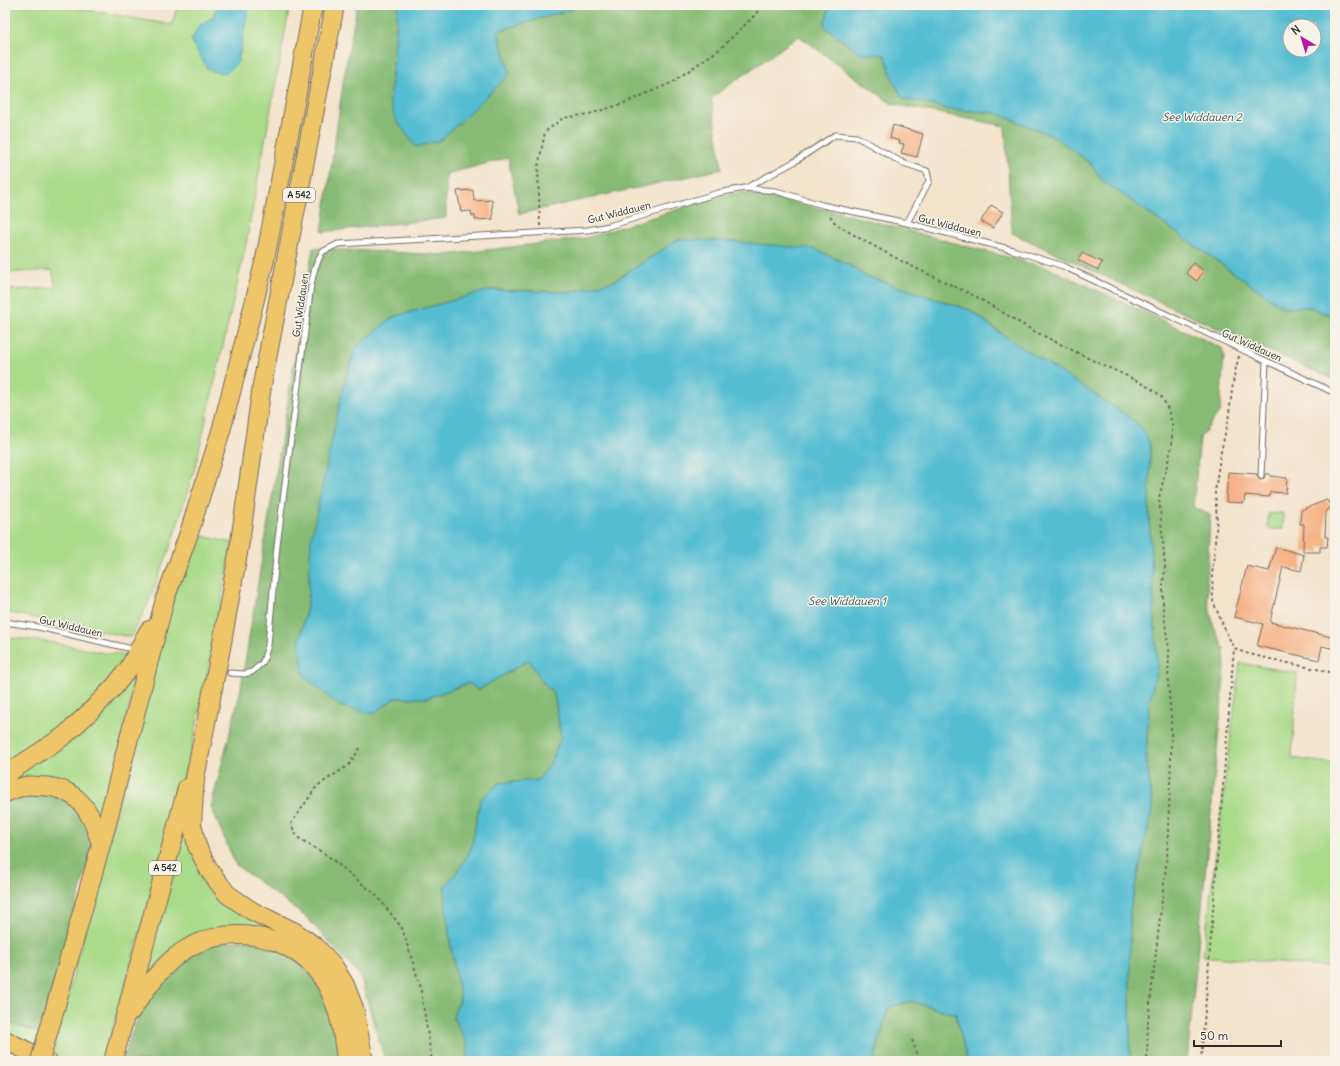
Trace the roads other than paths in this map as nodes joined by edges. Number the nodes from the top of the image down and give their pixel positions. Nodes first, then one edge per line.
1 (313, 5) edge
2 (335, 5) edge
3 (745, 188) junction
4 (907, 223) junction
5 (1266, 361) junction
6 (1335, 393) edge
7 (1261, 476) dead end
8 (165, 599) junction
9 (5, 622) edge
10 (132, 649) dead end
11 (230, 673) dead end
12 (207, 716) junction
13 (5, 775) edge
14 (5, 793) edge
15 (101, 844) junction
16 (124, 1020) junction
17 (5, 1040) edge
18 (40, 1061) edge
19 (48, 1061) edge
20 (113, 1061) edge
21 (346, 1061) edge
22 (364, 1061) edge

1 - 8 highway, A 542
2 - 12 highway, A 542
3 - 4 lane, Gut Widdauen
3 - 4 lane
3 - 11 lane, Gut Widdauen
4 - 5 lane, Gut Widdauen
5 - 6 lane, Gut Widdauen
5 - 7 lane
8 - 13 highway
8 - 15 highway, A 542
9 - 10 lane, Gut Widdauen
12 - 16 highway, A 542
12 - 22 highway
14 - 15 highway
15 - 18 highway, A 542, bridge
16 - 20 highway, A 542
16 - 21 highway
17 - 19 highway

